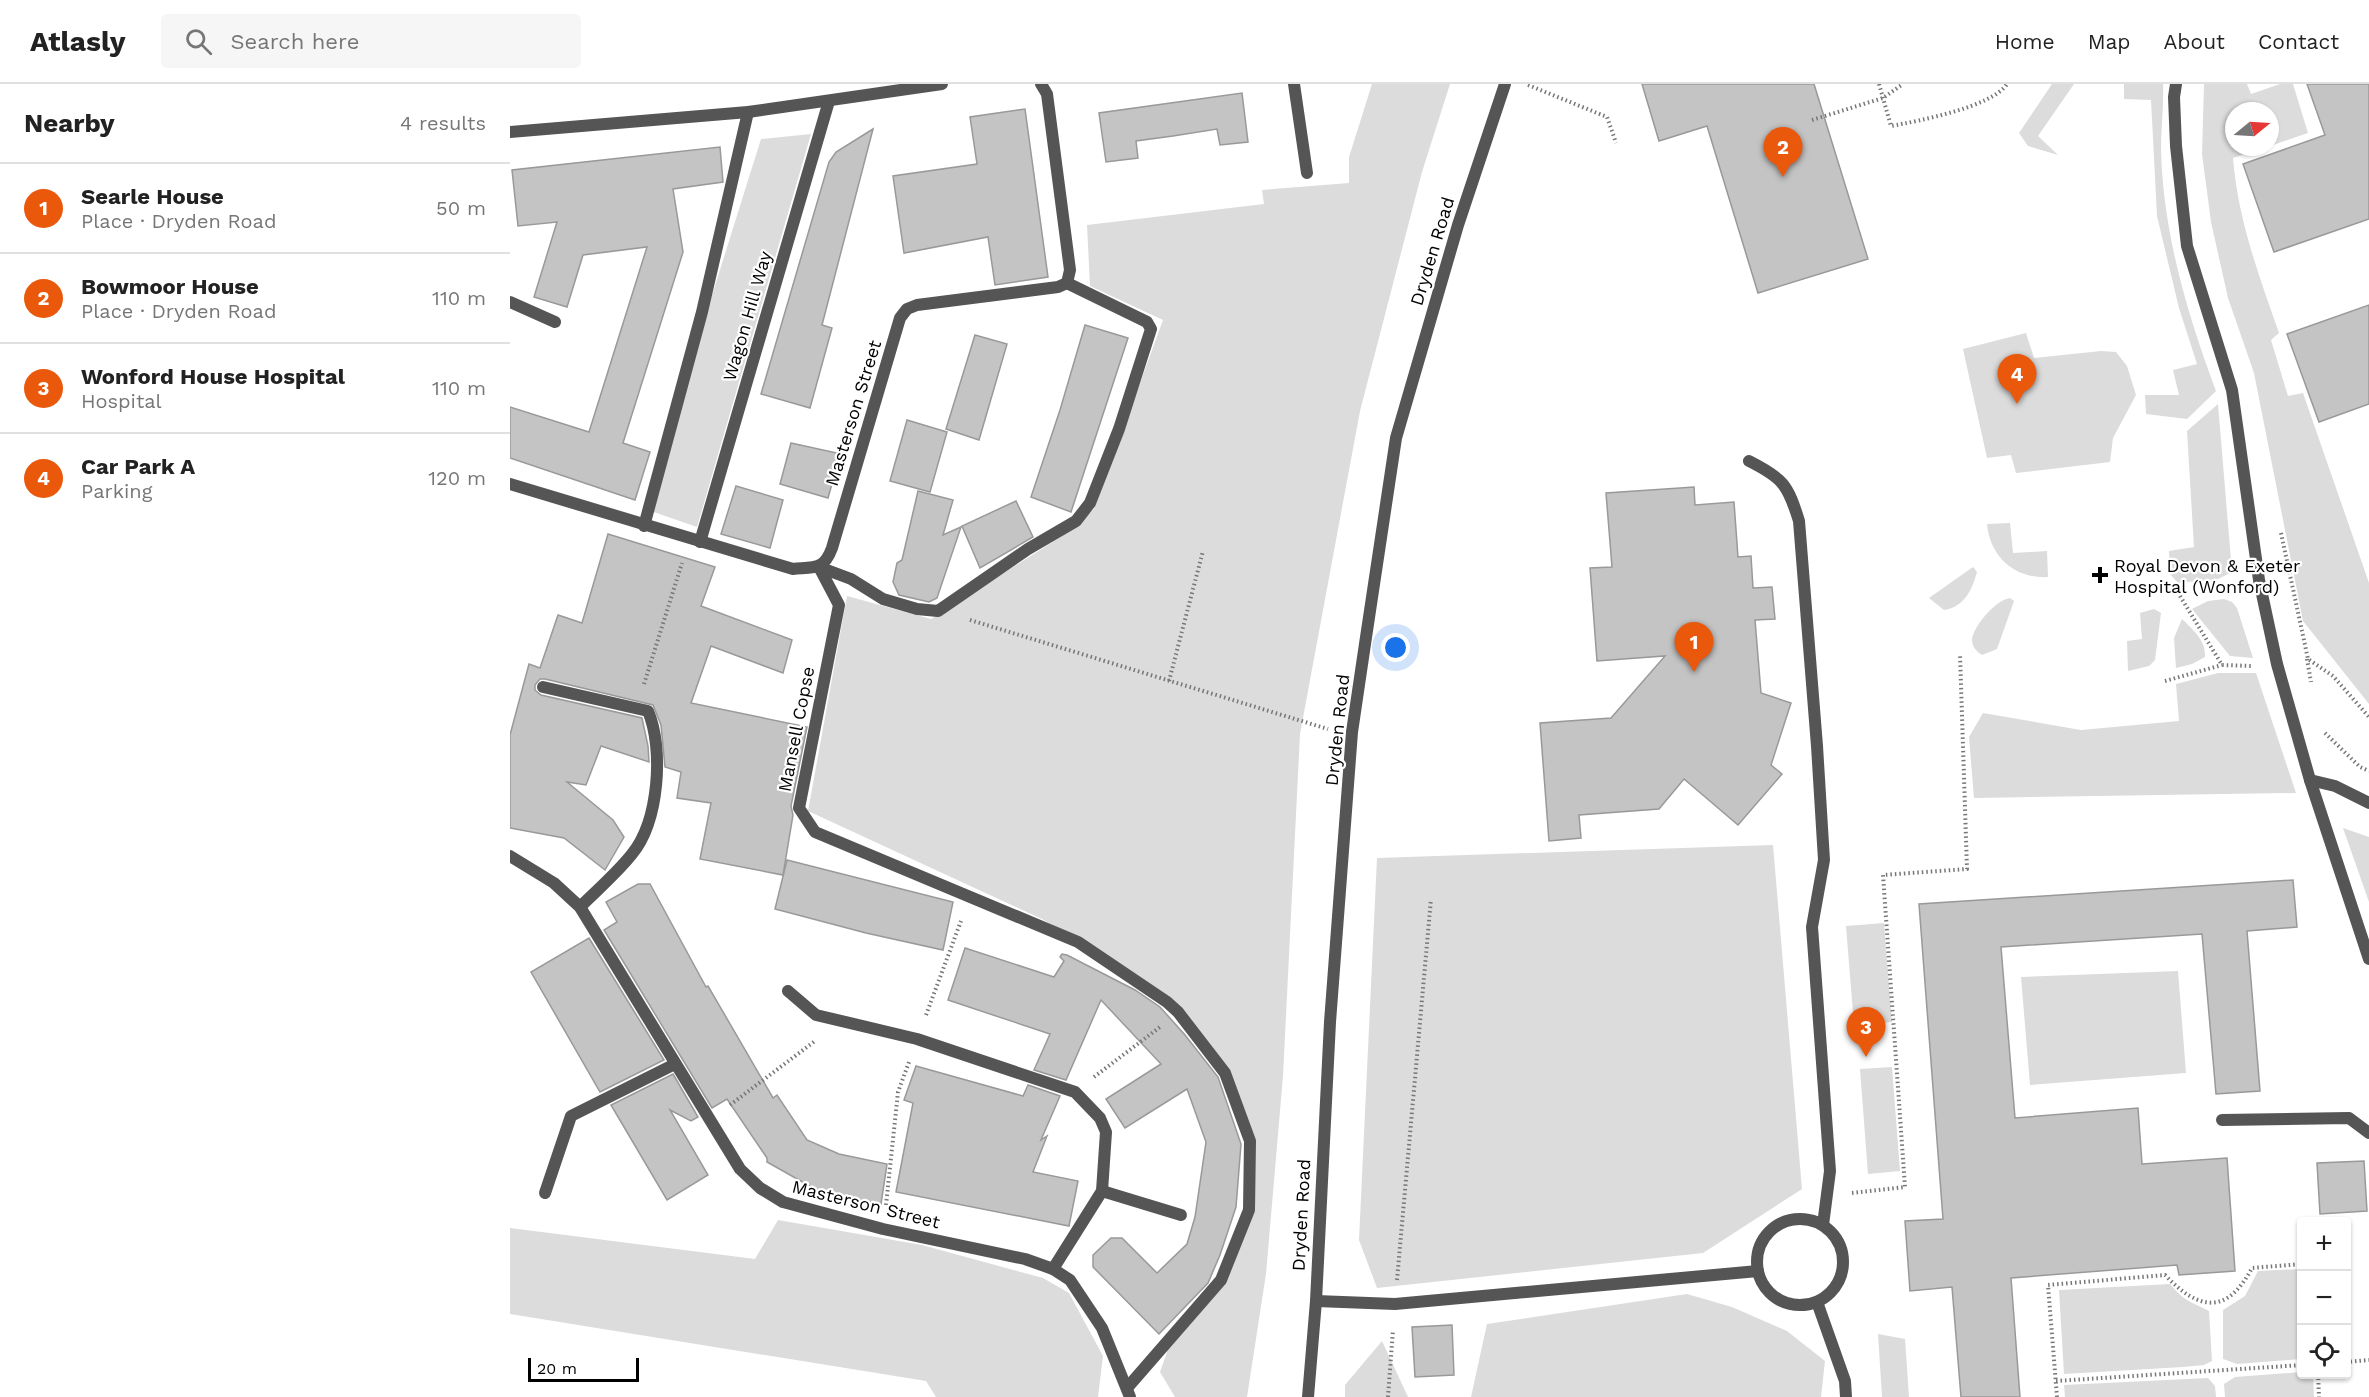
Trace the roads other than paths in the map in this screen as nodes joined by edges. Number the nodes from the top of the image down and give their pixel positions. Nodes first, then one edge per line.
1 (942, 84) edge
2 (1041, 84) edge
3 (1294, 84) edge
4 (1505, 84) edge
5 (2176, 84) edge
6 (829, 101) junction
7 (748, 112) junction
8 (510, 132) edge
9 (1307, 173) dead end
10 (1067, 283) junction
11 (510, 302) edge
12 (555, 322) dead end
13 (1749, 461) dead end
14 (510, 484) edge
15 (644, 526) junction
16 (695, 540) junction
17 (819, 567) junction
18 (543, 687) dead end
19 (2310, 780) junction
20 (2369, 803) edge
21 (510, 856) edge
22 (580, 907) junction
23 (2369, 959) edge
24 (788, 991) dead end
25 (675, 1064) junction
26 (2222, 1120) dead end
27 (2369, 1133) edge
28 (1102, 1191) junction
29 (545, 1193) dead end
30 (1181, 1215) dead end
31 (1823, 1225) junction
32 (1053, 1269) junction
33 (1758, 1271) junction
34 (1316, 1301) junction
35 (1817, 1302) junction
36 (1129, 1392) edge
37 (1308, 1397) edge
38 (1846, 1397) edge

1 - 6 street
2 - 10 street
3 - 9 street
4 - 34 street, Dryden Road
5 - 19 street
6 - 7 street
6 - 16 street, Wagon Hill Way
7 - 8 street
7 - 15 street
10 - 17 street, Masterson Street
10 - 17 street
11 - 12 street
13 - 31 street
14 - 15 street
15 - 16 street
16 - 17 street
17 - 36 street, Mansell Copse
18 - 22 street
19 - 20 street
19 - 23 street
21 - 22 street, Masterson Street
22 - 25 street, Masterson Street
24 - 28 street
25 - 29 street
25 - 32 street, Masterson Street
26 - 27 street
28 - 30 street
28 - 32 street
31 - 33 street
31 - 35 street
32 - 36 street, Masterson Street
33 - 34 street
33 - 35 street
34 - 37 street, Dryden Road
35 - 38 street

